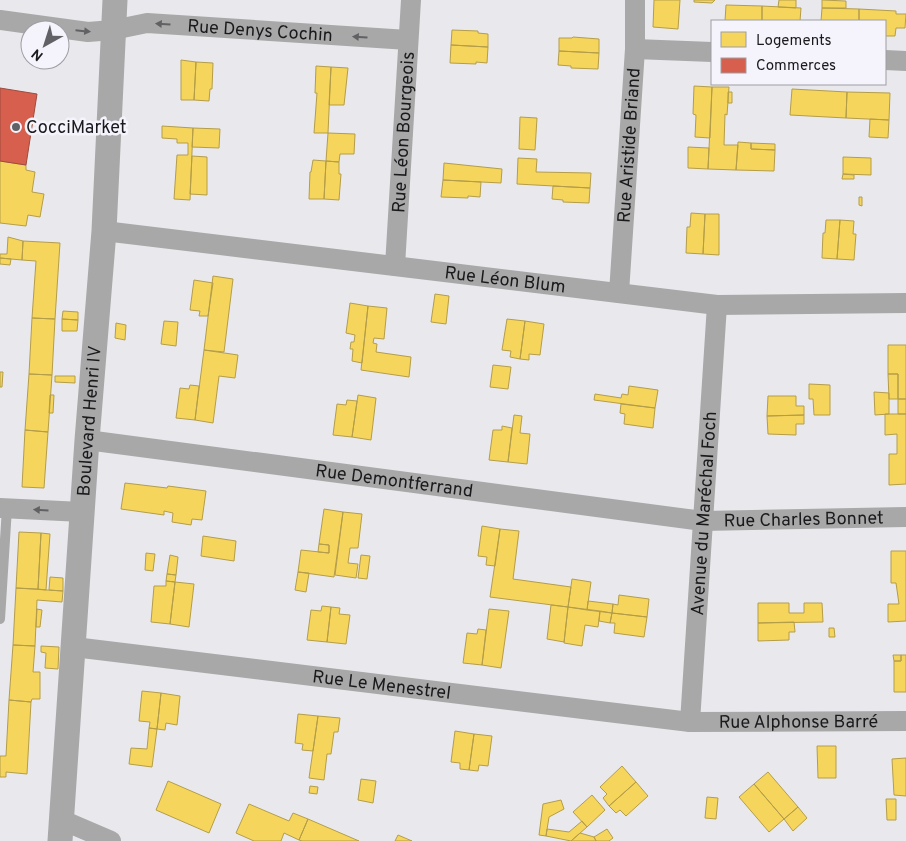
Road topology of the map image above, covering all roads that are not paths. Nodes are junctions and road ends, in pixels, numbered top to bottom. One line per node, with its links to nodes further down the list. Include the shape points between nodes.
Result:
1 (115, 0): 5 (street, Boulevard Henri IV)
2 (411, 0): 6 (street, Rue Léon Bourgeois)
3 (635, 0): 7 (street, Rue Aristide Briand)
4 (0, 20): 5 (street, Rue Denys Cochin, one-way to 5, via 88,32)
5 (113, 30): 6 (street, Rue Denys Cochin, one-way to 5, via 147,23); 11 (street, Boulevard Henri IV)
6 (408, 40): 12 (street, Rue Léon Bourgeois)
7 (635, 49): 8 (street); 13 (street, Rue Aristide Briand)
8 (711, 52)
9 (886, 60): 10 (street)
10 (906, 60)
11 (104, 231): 12 (street, Rue Léon Blum); 16 (street, Boulevard Henri IV)
12 (394, 266): 13 (street, Rue Léon Blum)
13 (619, 293): 15 (street, Rue Léon Blum)
14 (906, 303): 15 (street, Rue Léon Blum)
15 (718, 304): 20 (street, Avenue du Maréchal Foch)
16 (87, 440): 18 (street, Boulevard Henri IV); 20 (street, Rue Demontferrand)
17 (4, 508): 18 (street, one-way to 17); 21 (lane)
18 (82, 512): 22 (street, Boulevard Henri IV)
19 (906, 517): 20 (street, Rue Charles Bonnet)
20 (703, 521): 23 (street, Avenue du Maréchal Foch)
21 (0, 619)
22 (74, 647): 23 (street, Rue Le Menestrel); 25 (street, Boulevard Henri IV)
23 (690, 722): 24 (street, Rue Alphonse Barré)
24 (906, 722)
25 (61, 831): 26 (street)
26 (111, 841)

